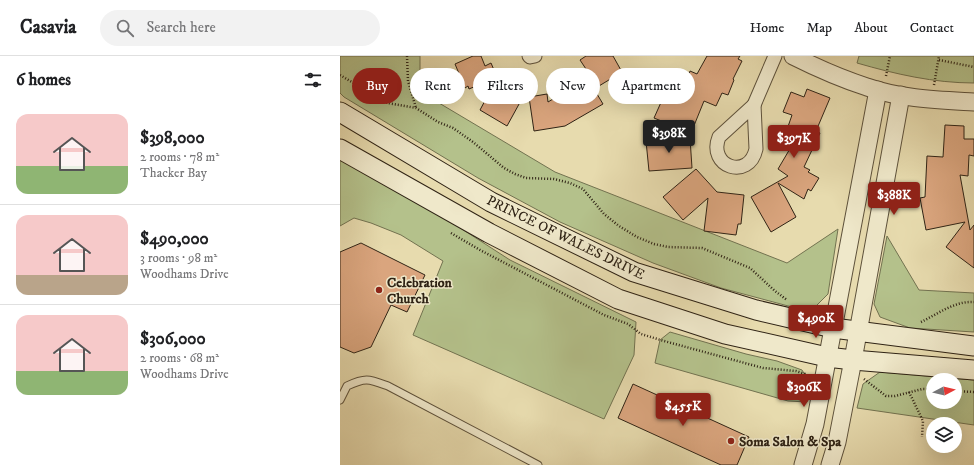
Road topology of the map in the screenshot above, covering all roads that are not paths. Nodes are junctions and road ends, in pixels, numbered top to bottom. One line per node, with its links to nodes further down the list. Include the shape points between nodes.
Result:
1 (529, 56): 2 (street)
2 (535, 56)
3 (775, 56): 8 (street)
4 (793, 56): 5 (street, via 826,72)
5 (878, 90): 6 (street); 11 (street)
6 (901, 95): 7 (street); 12 (street)
7 (974, 102)
8 (754, 105): 8 (street, via 720,137 717,143 719,157 728,166 747,165 755,155)
9 (340, 112): 11 (main road, PRINCE OF WALES DRIVE, via 491,202 634,272 756,310)
10 (340, 149): 14 (main road, PRINCE OF WALES DRIVE, via 489,233 618,299 725,334)
11 (833, 328): 12 (main road, PRINCE OF WALES DRIVE); 14 (street)
12 (858, 332): 13 (main road, PRINCE OF WALES DRIVE); 15 (street)
13 (974, 346)
14 (827, 357): 15 (main road, PRINCE OF WALES DRIVE); 19 (street, via 815,424)
15 (853, 360): 16 (main road, PRINCE OF WALES DRIVE); 20 (street)
16 (974, 370)
17 (340, 400): 18 (lane, via 347,386 370,379)
18 (538, 465)
19 (803, 465)
20 (830, 465)

